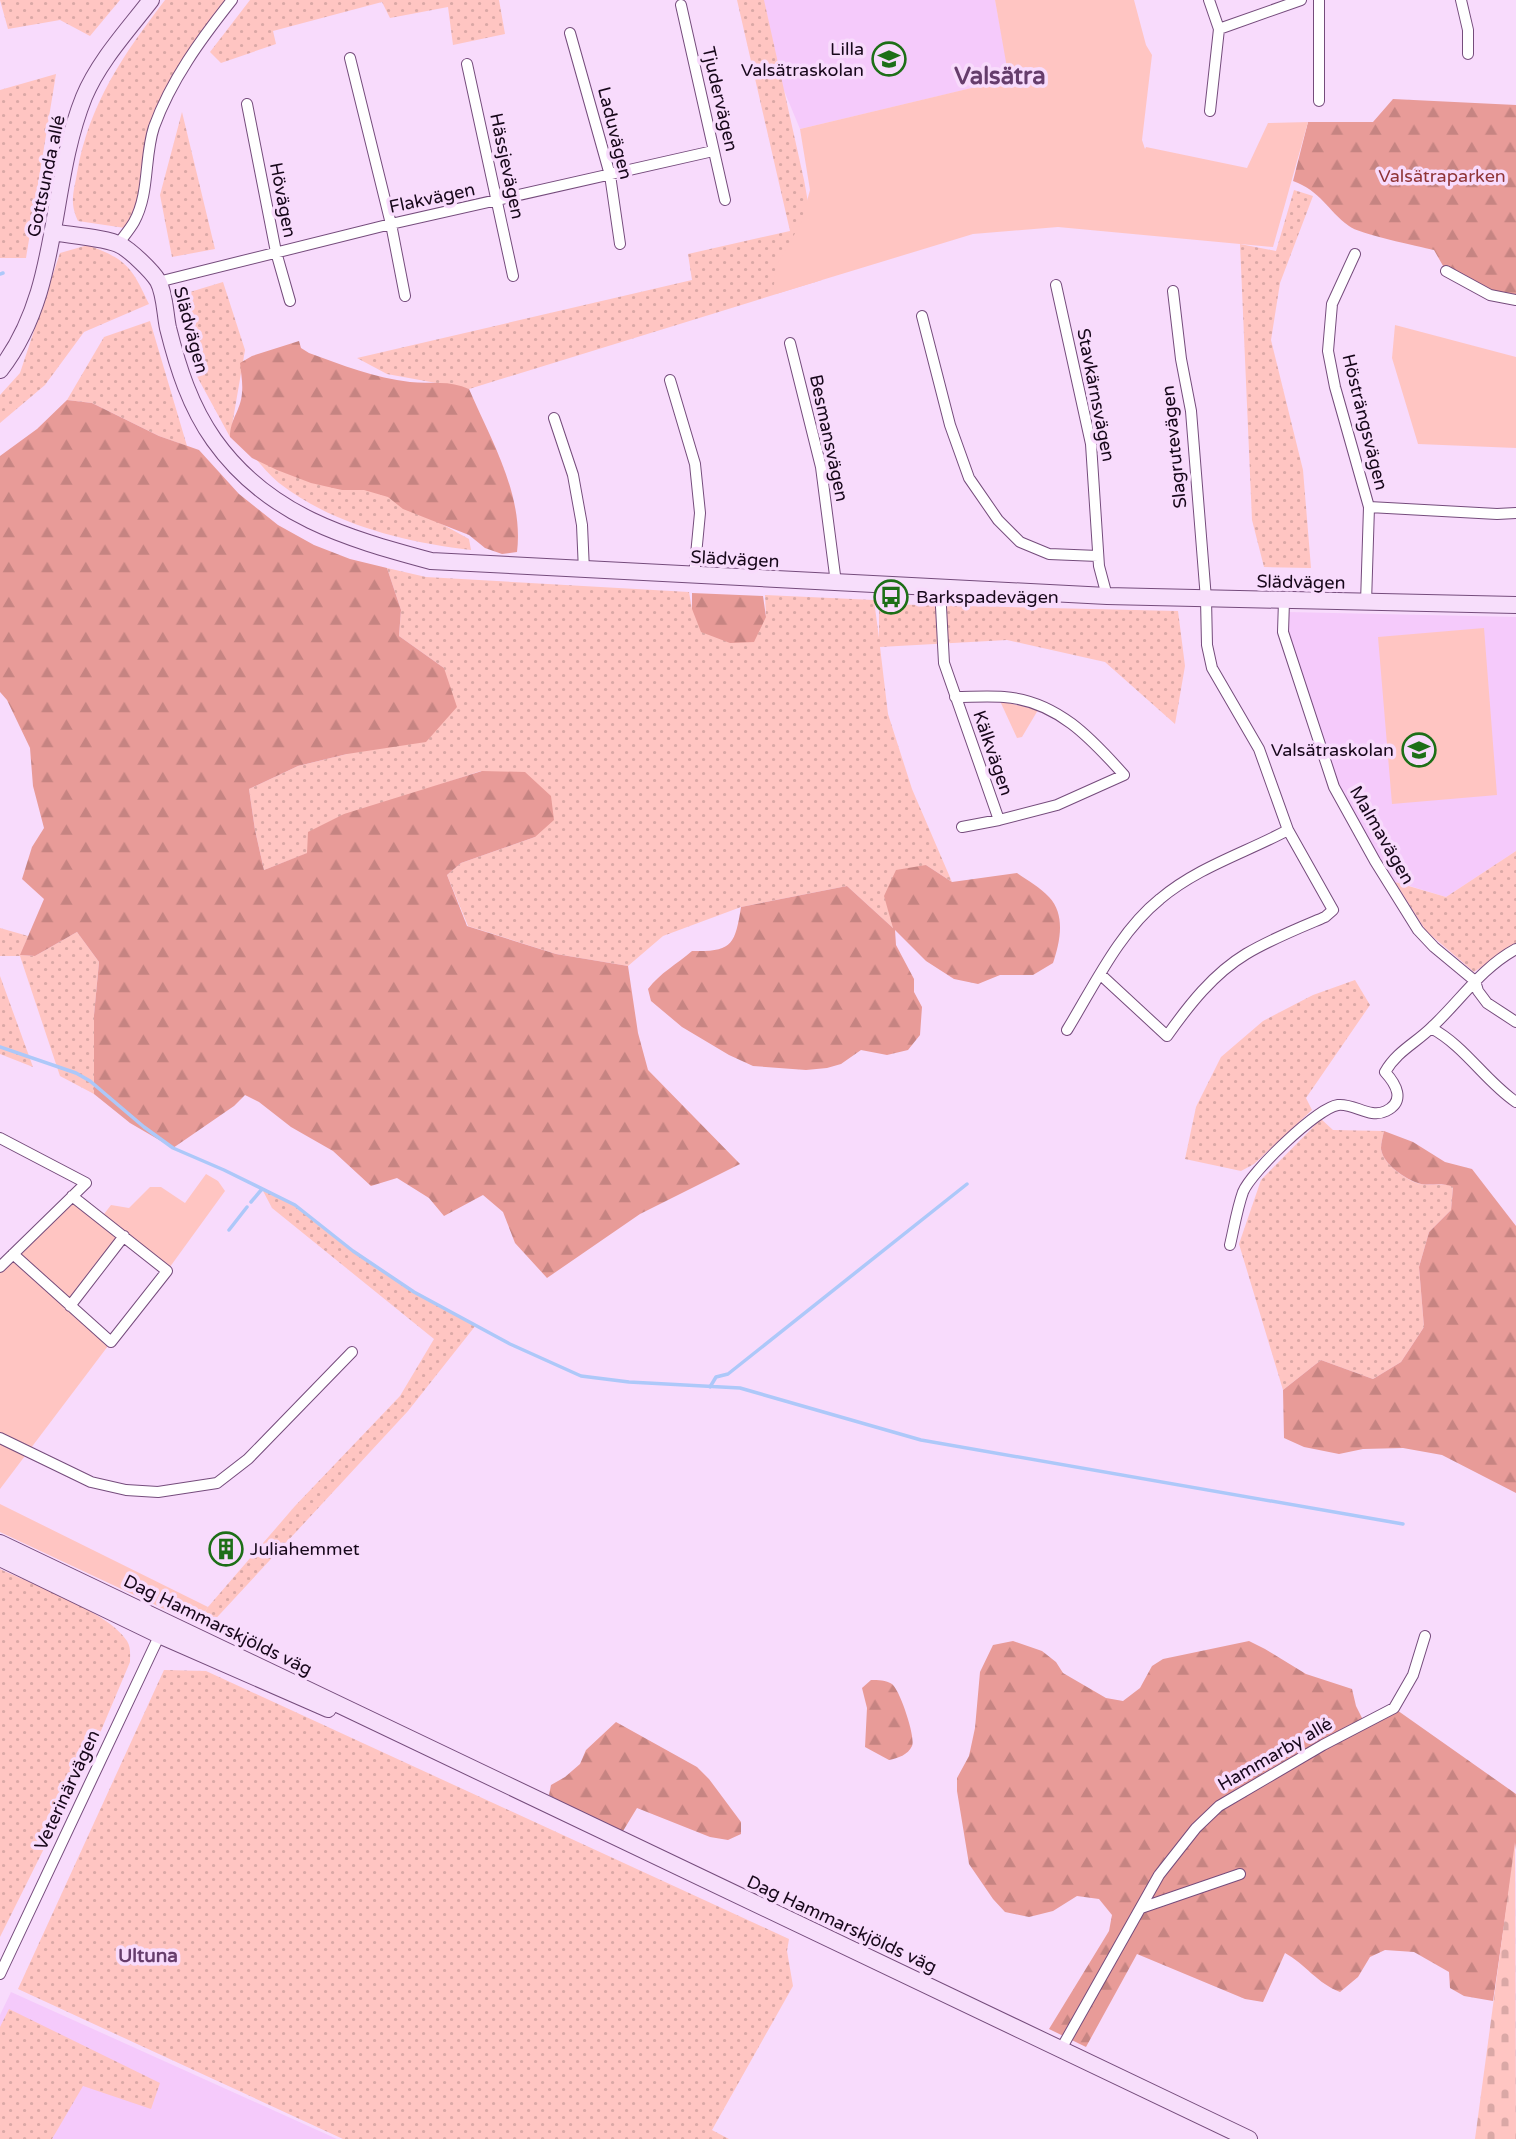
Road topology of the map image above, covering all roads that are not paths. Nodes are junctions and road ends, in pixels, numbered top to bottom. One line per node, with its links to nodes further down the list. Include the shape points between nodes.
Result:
1 (151, 0): 21 (street, Gottsunda allé, via 85,96 68,151)
2 (232, 0): 22 (street, via 170,89 153,130 135,220)
3 (1209, 0): 8 (street)
4 (1301, 0): 8 (street)
5 (1319, 0): 13 (street)
6 (1461, 0): 10 (street)
7 (681, 5): 16 (street, Tjudervägen)
8 (1219, 29): 15 (street)
9 (570, 33): 17 (street, Laduvägen)
10 (1468, 54)
11 (350, 58): 20 (street)
12 (467, 64): 19 (street, Hässjevägen)
13 (1318, 101)
14 (247, 104): 24 (street, Hövägen)
15 (1210, 111)
16 (713, 150): 17 (street, Flakvägen); 18 (street, Tjudervägen)
17 (610, 175): 19 (street, Flakvägen); 23 (street, Laduvägen)
18 (725, 200)
19 (498, 201): 20 (street, Flakvägen); 27 (street, Hässjevägen)
20 (391, 224): 24 (street, Flakvägen); 31 (street)
21 (52, 232): 22 (street); 36 (street, Gottsunda allé, via 39,295 17,348)
22 (119, 243): 28 (street, Slädvägen)
23 (620, 244)
24 (276, 252): 28 (street, Flakvägen); 33 (street, Hövägen)
25 (1355, 254): 39 (street, Hösträngsvägen, via 1332,304 1328,351)
26 (1446, 271): 32 (street, via 1490,295)
27 (513, 276)
28 (158, 282): 42 (street, Slädvägen, via 179,372 195,407 215,440 246,476 285,507 356,541 431,562)
29 (1056, 285): 41 (street, Stavkärnsvägen, via 1091,444)
30 (1173, 291): 47 (street, Slagrutevägen, via 1191,411)
31 (405, 296)
32 (1516, 300)
33 (290, 301)
34 (922, 316): 41 (street, via 969,478 998,520 1020,542 1049,554)
35 (790, 343): 44 (street, Besmansvägen, via 821,467)
36 (0, 369)
37 (670, 380): 43 (street, via 695,464 700,513)
38 (554, 418): 42 (street, via 573,475)
39 (1369, 507): 40 (street); 49 (street, Hösträngsvägen)
40 (1516, 513)
41 (1098, 556): 46 (street, Stavkärnsvägen)
42 (584, 571): 43 (street, Slädvägen)
43 (694, 576): 44 (street, Slädvägen)
44 (836, 583): 45 (street, Slädvägen)
45 (940, 588): 46 (street, Slädvägen); 51 (street, Kälkvägen, via 944,663)
46 (1107, 596): 47 (street, Slädvägen)
47 (1206, 599): 48 (street, Slädvägen); 54 (street, Slagrutevägen, via 1212,668 1258,749)
48 (1284, 601): 49 (street, Slädvägen); 57 (street, Malmavägen, via 1283,632 1334,787 1418,930)
49 (1366, 603): 50 (street, Slädvägen)
50 (1516, 605)
51 (955, 697): 52 (street, Kälkvägen); 52 (street, Kälkvägen, via 1007,697 1047,708 1090,737 1124,775 1057,805)
52 (999, 820): 53 (street, Kälkvägen)
53 (962, 827)
54 (1288, 830): 56 (street, via 1198,874 1160,899 1132,928); 56 (street, Slagrutevägen, via 1333,910 1325,917 1245,954 1195,998 1167,1036)
55 (1516, 949): 57 (street)
56 (1101, 975): 60 (street)
57 (1475, 981): 58 (street, Malmavägen, via 1487,1003); 59 (street)
58 (1516, 1021)
59 (1432, 1028): 61 (street); 65 (street, via 1410,1043 1385,1072 1397,1086 1394,1105 1384,1113 1338,1105 1319,1114 1254,1174 1244,1192)
60 (1067, 1030)
61 (1516, 1102)
62 (0, 1138): 63 (street, via 86,1183)
63 (72, 1196): 64 (street); 66 (street)
64 (124, 1236): 68 (street); 68 (street, via 167,1270 111,1342)
65 (1230, 1245)
66 (13, 1254): 67 (street); 68 (street)
67 (0, 1267)
68 (70, 1307)
69 (352, 1352): 70 (street, via 247,1459 217,1483 158,1492 126,1490 91,1482)
70 (0, 1438)
71 (0, 1543): 73 (street, Dag Hammarskjölds väg)
72 (0, 1558): 73 (street, Dag Hammarskjölds väg)
73 (163, 1628): 77 (street, Veterinärvägen); 78 (street, Dag Hammarskjölds väg, via 419,1742)
74 (1425, 1636): 76 (street, Hammarby allé, via 1413,1675 1394,1708 1219,1806 1159,1875)
75 (1240, 1874): 76 (street)
76 (1141, 1908): 78 (street, Hammarby allé)
77 (0, 1974)
78 (1061, 2049): 79 (street, Dag Hammarskjölds väg)
79 (1249, 2139)

